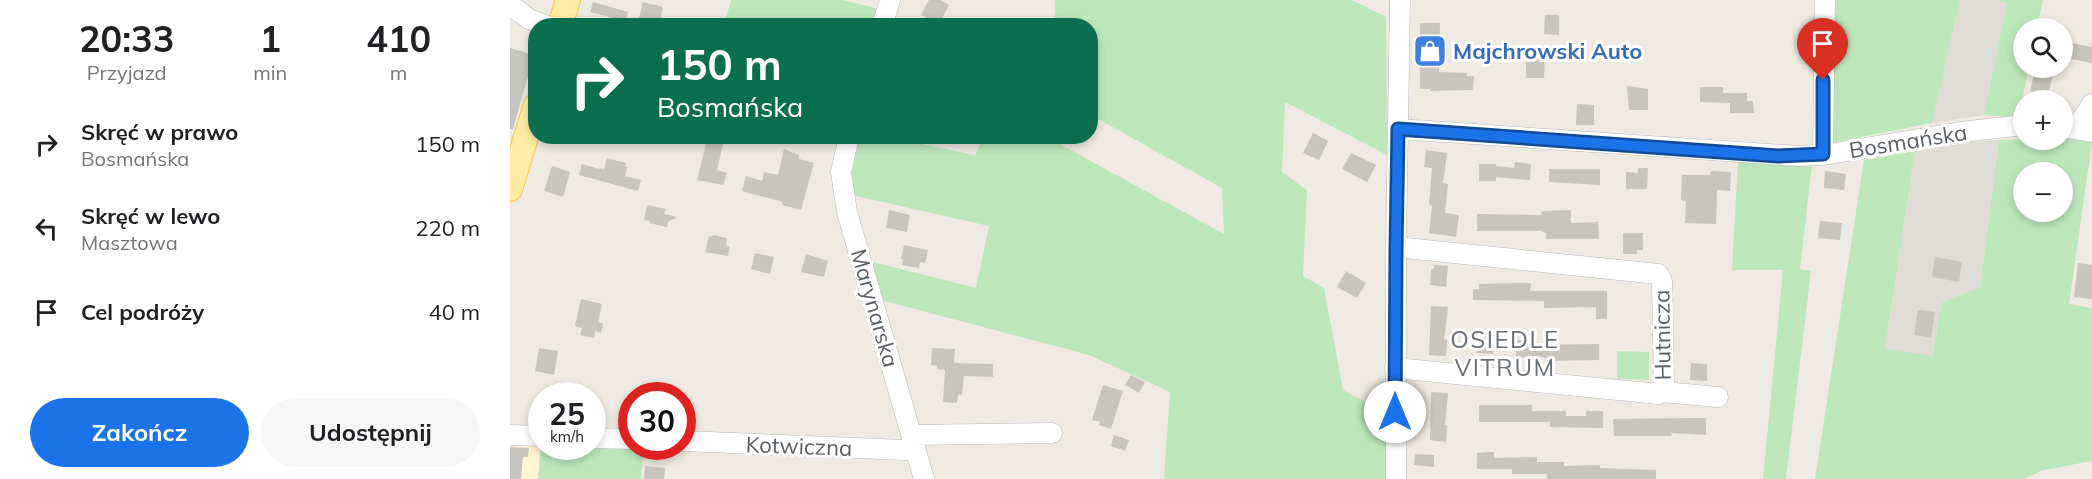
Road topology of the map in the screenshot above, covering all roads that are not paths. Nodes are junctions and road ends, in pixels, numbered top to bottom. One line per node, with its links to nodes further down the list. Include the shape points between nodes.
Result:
1 (568, 0): 7 (main road)
2 (890, 0): 8 (street)
3 (1400, 0): 12 (street)
4 (1825, 0): 16 (street)
5 (510, 5): 6 (street)
6 (529, 18)
7 (562, 18)
8 (884, 18)
9 (2092, 104): 13 (street)
10 (528, 120): 14 (main road)
11 (2013, 126): 16 (street, Bosmańska)
12 (1398, 129): 16 (street, Bosmańska, via 1778,156); 18 (street)
13 (2077, 129)
14 (518, 139): 17 (main road)
15 (847, 144): 26 (street, Marynarska, via 841,172 847,212)
16 (1823, 154)
17 (510, 189)
18 (1396, 248): 19 (street); 20 (street, Hutnicza, via 1658,274 1662,282)
19 (1395, 368): 20 (street, Hutnicza); 28 (street)
20 (1663, 392): 21 (street)
21 (1718, 397)
22 (1052, 434): 26 (street, Kotwiczna)
23 (510, 435): 24 (street)
24 (528, 436)
25 (696, 442): 26 (street, Kotwiczna, via 905,450)
26 (914, 442): 27 (street, Marynarska)
27 (924, 479)
28 (1396, 479)

